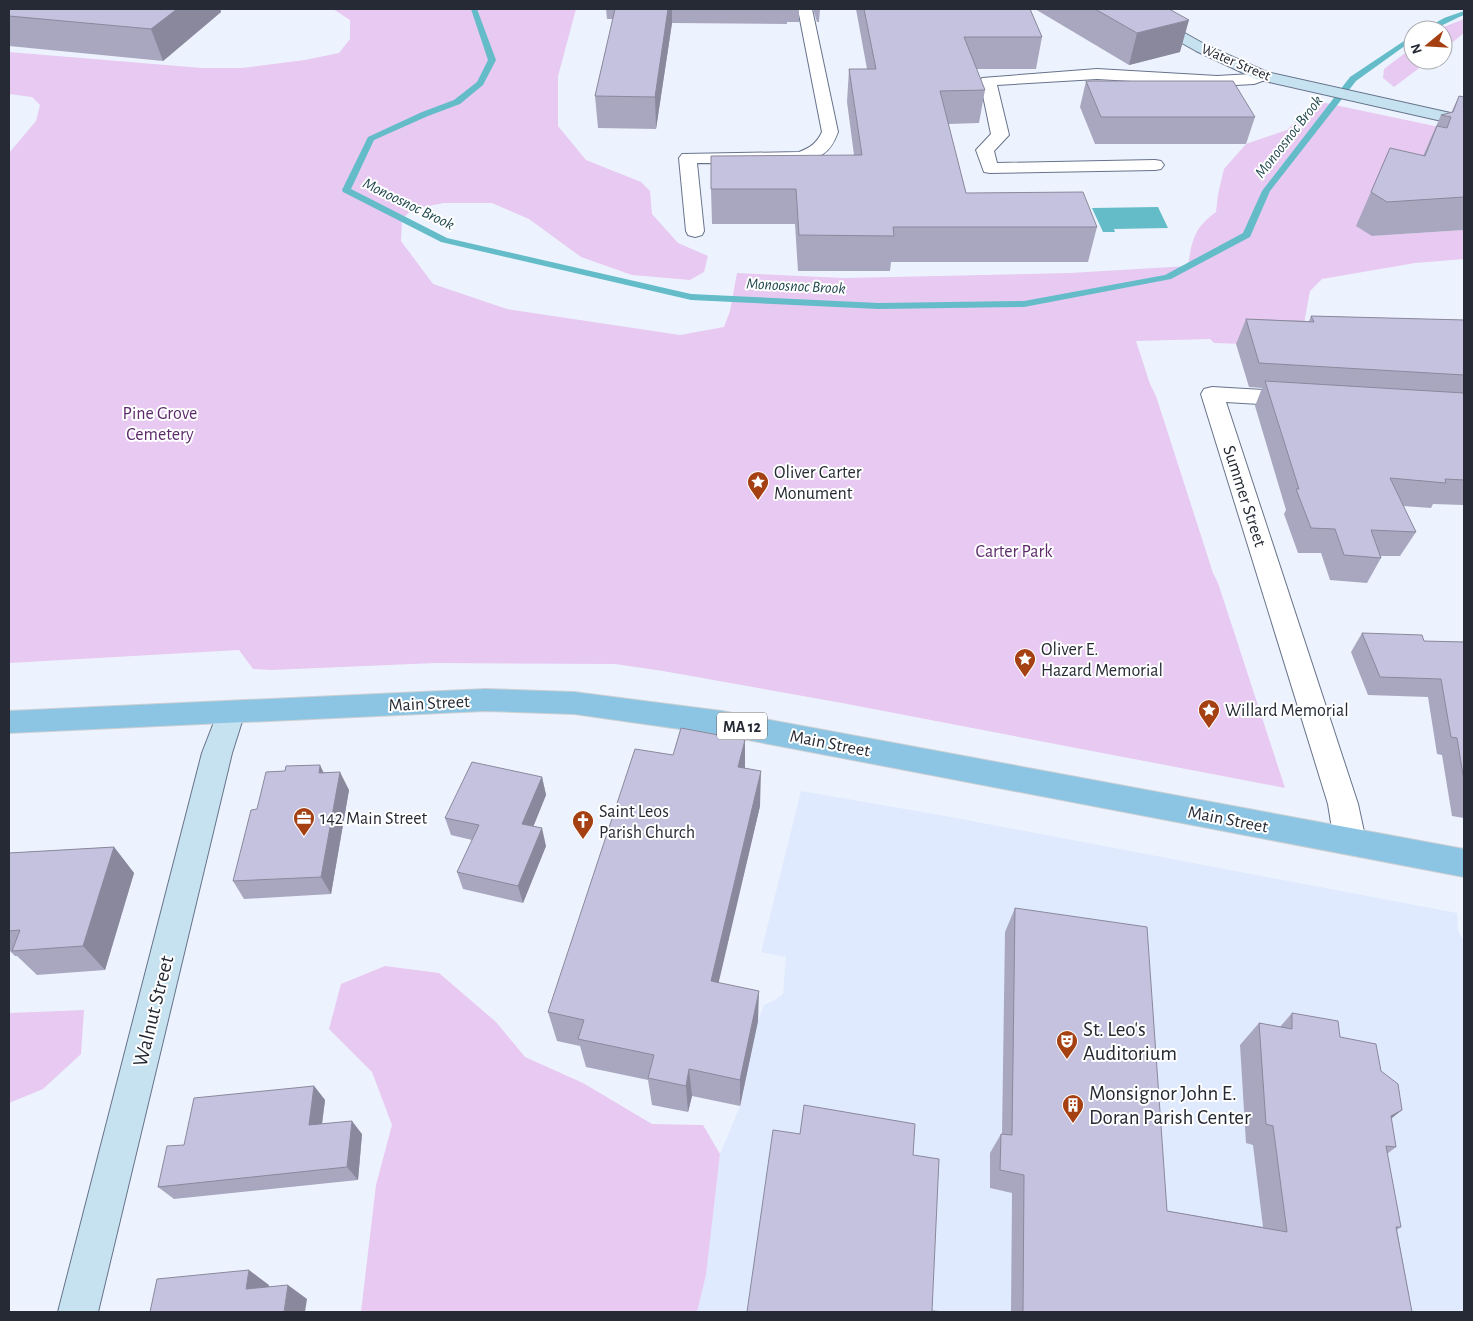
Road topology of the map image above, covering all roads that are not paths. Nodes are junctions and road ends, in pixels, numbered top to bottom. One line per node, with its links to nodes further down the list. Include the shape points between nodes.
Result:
1 (805, 9): 6 (street, via 830,132 826,143 814,153 800,157 688,158)
2 (1132, 9): 3 (main road, Water Street, via 1201,48)
3 (1262, 76): 4 (main road, Water Street); 5 (street, via 1217,81 1097,74 988,81 1000,135 985,150 990,168)
4 (1464, 121)
5 (1155, 165)
6 (695, 231)
7 (1319, 400): 10 (street, Summer Street, via 1212,394 1327,752)
8 (231, 712): 9 (main road, Main Street / MA 12); 10 (main road, Main Street / MA 12, via 485,700 574,703 731,724); 12 (main road, Walnut Street, via 217,753)
9 (9, 722)
10 (1350, 841): 11 (main road, Main Street / MA 12)
11 (1464, 862)
12 (78, 1312)

